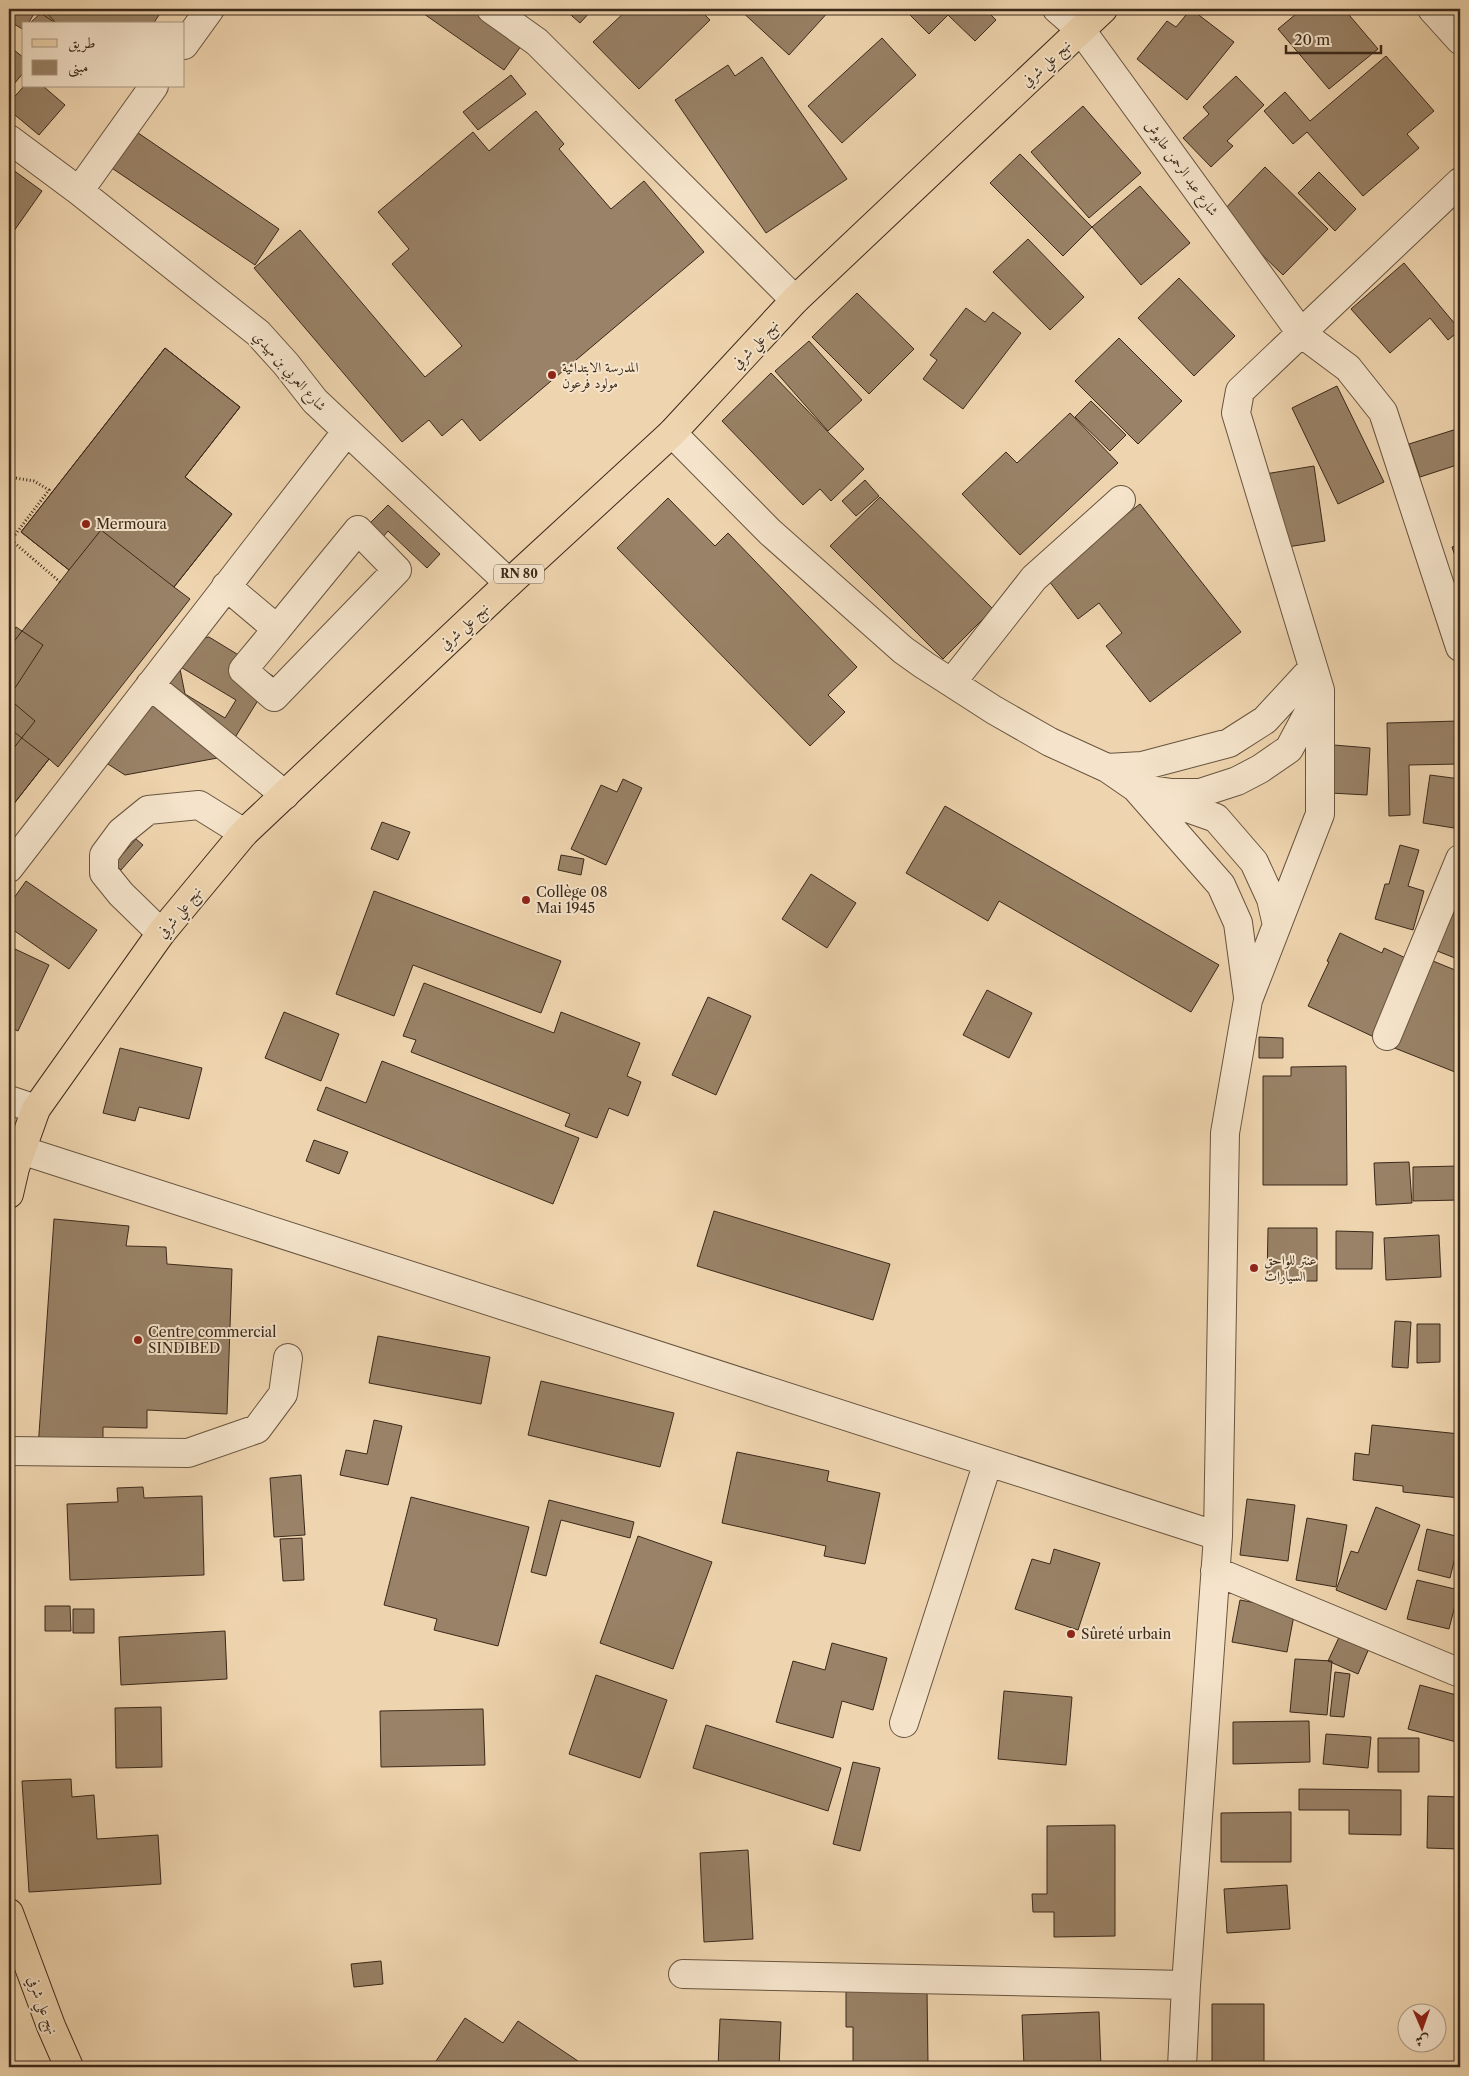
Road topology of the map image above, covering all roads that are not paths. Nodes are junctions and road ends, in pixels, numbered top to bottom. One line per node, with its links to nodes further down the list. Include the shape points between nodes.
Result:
1 (210, 9): 8 (street)
2 (491, 9): 13 (street, via 537,42)
3 (1057, 9): 6 (street, شارع عبد الرحمن طابوش)
4 (1103, 9): 6 (main road, نهج علي شرفي / RN 80)
5 (1432, 9): 7 (street)
6 (1081, 30): 13 (main road, نهج علي شرفي / RN 80); 14 (street, شارع عبد الرحمن طابوش)
7 (1460, 40)
8 (185, 44)
9 (153, 88): 12 (street)
10 (9, 139): 12 (street, شارع العربي بن مهيدي)
11 (1460, 182): 14 (street)
12 (78, 191): 15 (street, شارع العربي بن مهيدي, via 258,333 315,401)
13 (795, 300): 16 (main road, نهج علي شرفي / RN 80)
14 (1301, 332): 21 (street, شارع عبد الرحمن طابوش, via 1348,368 1383,412); 22 (street, via 1240,391 1236,413)
15 (347, 430): 18 (street, شارع العربي بن مهيدي); 19 (street)
16 (672, 433): 18 (main road, نهج علي شرفي / RN 80); 23 (street, via 770,532 903,650)
17 (1121, 500): 23 (street, via 1034,578)
18 (509, 583): 27 (main road, نهج علي شرفي / RN 80)
19 (226, 586): 20 (street); 24 (street)
20 (277, 629): 20 (street, via 242,670 274,697 397,570 358,530)
21 (1460, 647)
22 (1317, 679): 25 (street, via 1265,720 1229,743 1142,766); 26 (street, via 1289,749 1260,769 1237,781 1200,793 1172,794); 31 (street, via 1320,814)
23 (952, 682): 25 (street, via 1050,742)
24 (150, 686): 27 (street); 30 (street)
25 (1107, 768): 26 (street)
26 (1136, 788): 31 (street, via 1216,818 1254,862 1271,899); 33 (street, via 1221,885 1238,923)
27 (285, 795): 28 (main road, نهج علي شرفي / RN 80)
28 (244, 833): 32 (main road, نهج علي شرفي / RN 80); 32 (street, via 199,805 148,810 121,832 104,855 104,873)
29 (1460, 859): 34 (street)
30 (9, 868)
31 (1277, 925): 33 (street)
32 (161, 933): 36 (main road, نهج علي شرفي / RN 80)
33 (1248, 1000): 42 (street, via 1226,1133)
34 (1387, 1036)
35 (9, 1100): 36 (street)
36 (36, 1109): 37 (main road, نهج علي شرفي / RN 80)
37 (21, 1150): 38 (main road, نهج علي شرفي / RN 80); 41 (street)
38 (9, 1194)
39 (288, 1358): 40 (street, via 283,1394 258,1429 188,1453)
40 (9, 1451)
41 (988, 1462): 42 (street); 45 (street)
42 (1218, 1536): 43 (street)
43 (1215, 1571): 44 (street); 48 (street)
44 (1460, 1673)
45 (904, 1723)
46 (9, 1913): 49 (main road, نهج علي شرفي)
47 (683, 1974): 48 (street)
48 (1186, 1985): 50 (street)
49 (69, 2067)
50 (1182, 2067)

